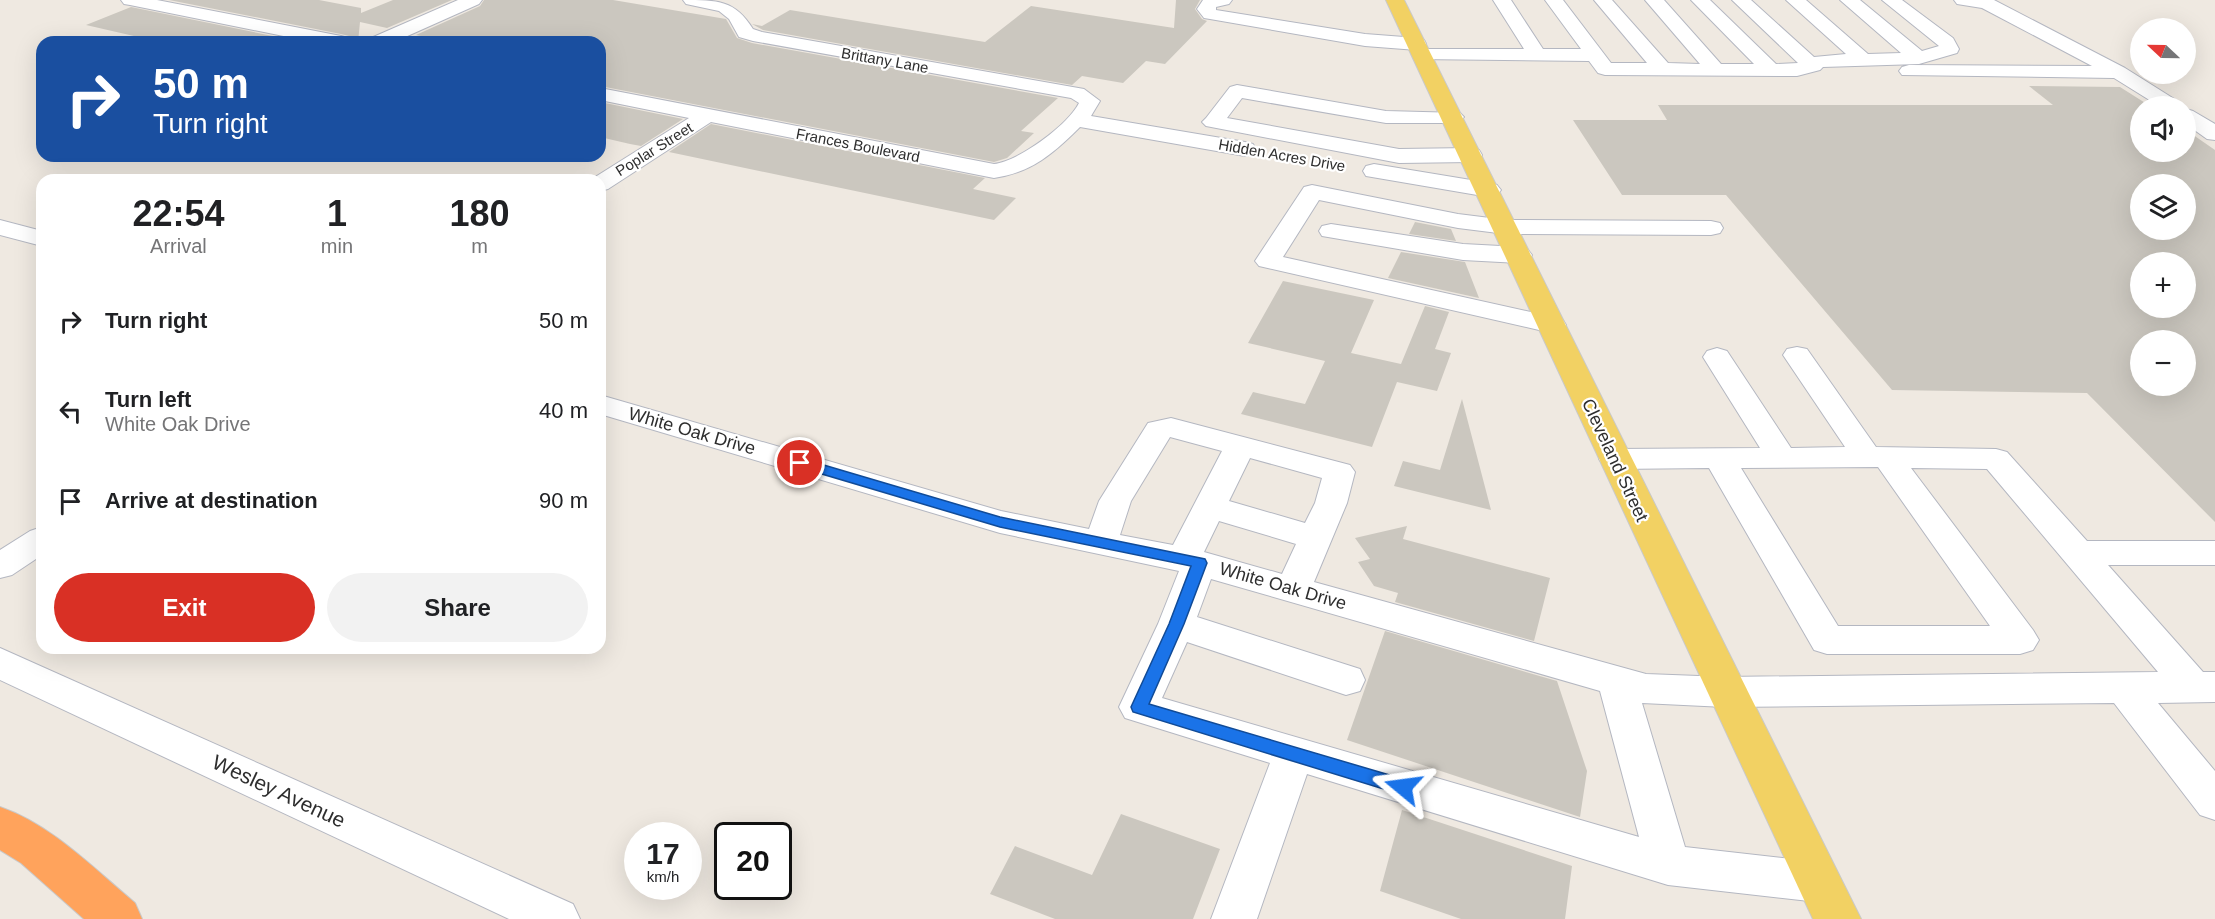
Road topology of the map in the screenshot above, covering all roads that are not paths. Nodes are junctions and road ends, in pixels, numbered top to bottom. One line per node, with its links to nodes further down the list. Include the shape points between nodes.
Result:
1 (130, 0): 19 (street)
2 (472, 0): 20 (street)
3 (692, 0): 32 (street, Brittany Lane, via 732,10 746,33 760,38 1077,93)
4 (1223, 0): 18 (street, via 1210,3 1206,9 1210,14 1365,40)
5 (1228, 0): 17 (street)
6 (1502, 0): 21 (street)
7 (1554, 0): 22 (street)
8 (1603, 0): 26 (street)
9 (1654, 0): 27 (street)
10 (1700, 0): 28 (street)
11 (1741, 0): 25 (street)
12 (1795, 0): 24 (street)
13 (1849, 0): 23 (street)
14 (1891, 0): 23 (street, via 1950,49)
15 (1963, 0): 16 (street)
16 (1983, 1): 29 (street)
17 (1310, 13)
18 (1405, 28): 21 (street); 34 (main road, Cleveland Street)
19 (311, 36)
20 (391, 36)
21 (1537, 55): 22 (street)
22 (1595, 55): 26 (street, via 1605,69)
23 (1919, 58): 24 (street)
24 (1864, 60): 25 (street, via 1820,61)
25 (1805, 68): 28 (street); 29 (street)
26 (1663, 70): 27 (street)
27 (1716, 70): 28 (street)
28 (1771, 70)
29 (2118, 72): 31 (street)
30 (606, 95): 33 (street, Frances Boulevard)
31 (2156, 96)
32 (1090, 101): 35 (street, Frances Boulevard)
33 (708, 115): 35 (street, Frances Boulevard, via 994,171 1020,166); 39 (street, Poplar Street)
34 (1453, 117): 38 (main road, Cleveland Street); 38 (street, via 1386,117 1237,91 1213,122 1399,156)
35 (1075, 120): 40 (street, Hidden Acres Drive)
36 (2196, 122): 37 (street)
37 (2215, 134)
38 (1471, 154): 40 (main road, Cleveland Street)
39 (606, 179)
40 (1489, 190): 42 (main road, Cleveland Street)
41 (0, 227): 45 (street)
42 (1506, 227): 43 (street); 46 (main road, Cleveland Street); 47 (street, via 1312,192 1268,261)
43 (1711, 228)
44 (1331, 231): 46 (street, via 1462,252)
45 (36, 237)
46 (1520, 255): 47 (main road, Cleveland Street)
47 (1552, 325): 55 (main road, Cleveland Street)
48 (1797, 355): 52 (street)
49 (1718, 357): 54 (street)
50 (606, 406): 58 (street, White Oak Drive, via 1000,522)
51 (1241, 444): 56 (street); 57 (street, via 1340,472); 58 (street, via 1171,427 1158,430 1115,501)
52 (1877, 457): 54 (street); 60 (street, via 1996,459); 66 (street, via 2020,640)
53 (1719, 458): 54 (street); 55 (street); 66 (street, via 1827,640)
54 (1782, 458)
55 (1615, 459): 73 (main road, Cleveland Street)
56 (1211, 507): 57 (street); 62 (street)
57 (1317, 538): 64 (street)
58 (1101, 542): 62 (street, White Oak Drive)
59 (36, 544): 63 (street)
60 (2078, 553): 61 (street); 70 (street)
61 (2215, 553)
62 (1191, 561): 64 (street, White Oak Drive); 65 (street)
63 (0, 566)
64 (1293, 589): 69 (street, White Oak Drive)
65 (1176, 624): 68 (street); 74 (street, via 1139,707)
66 (1933, 640): 72 (street)
67 (0, 663): 80 (street, Wesley Avenue)
68 (1346, 680)
69 (1616, 680): 73 (street, White Oak Drive, via 1646,689); 77 (street)
70 (2204, 687): 71 (street, White Oak Drive)
71 (2124, 688): 72 (street, White Oak Drive); 75 (street)
72 (1969, 690): 73 (street, White Oak Drive)
73 (1725, 692): 78 (main road, Cleveland Street)
74 (1293, 755): 77 (street); 81 (street)
75 (2215, 802)
76 (0, 826): 79 (highway, via 37,849)
77 (1668, 864): 78 (street)
78 (1827, 900)
79 (118, 919)
80 (557, 919)
81 (1234, 919)

